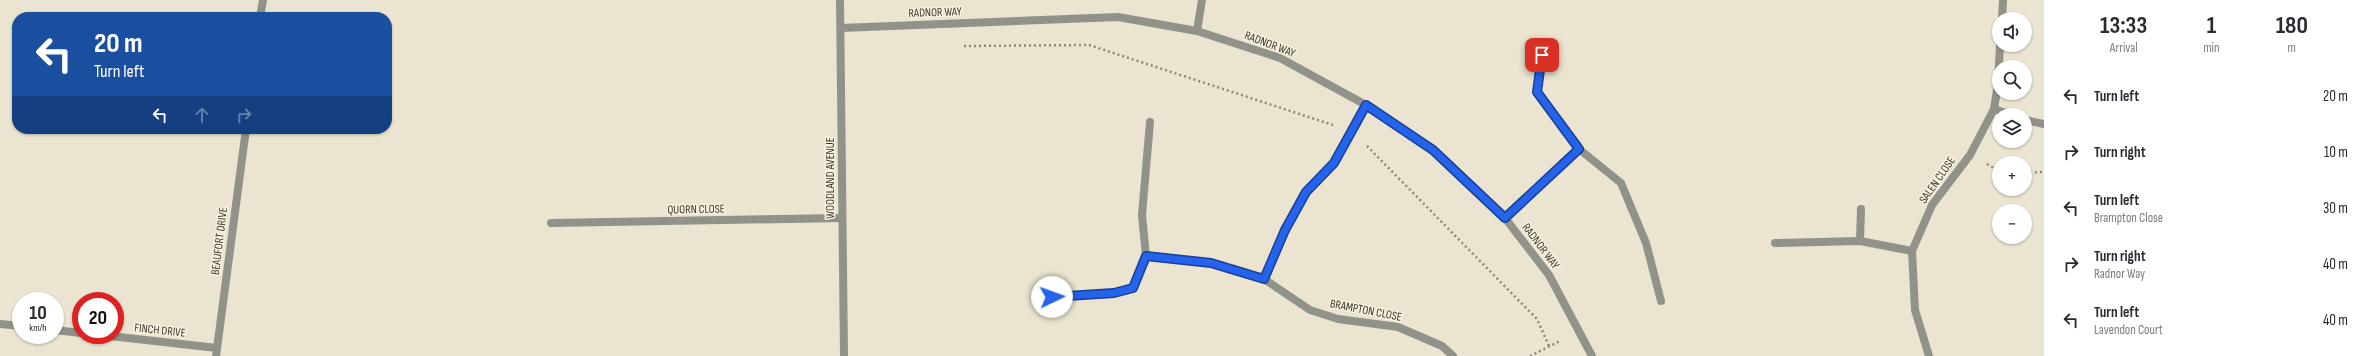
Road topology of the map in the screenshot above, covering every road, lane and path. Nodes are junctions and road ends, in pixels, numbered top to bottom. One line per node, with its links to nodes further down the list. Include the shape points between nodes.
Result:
1 (263, 0): 5 (street)
2 (840, 0): 7 (street, WOODLAND AVENUE)
3 (1202, 0): 8 (street)
4 (2002, 0): 6 (street)
5 (261, 12)
6 (2002, 12)
7 (841, 28): 8 (street, RADNOR WAY, via 1118,16); 24 (street, WOODLAND AVENUE)
8 (1197, 31): 12 (street, RADNOR WAY, via 1280,58)
9 (962, 46): 18 (path, via 1089,45)
10 (1999, 52): 13 (street, SALEN CLOSE)
11 (1542, 55): 20 (street, via 1537,92)
12 (1366, 105): 18 (street); 25 (street, RADNOR WAY, via 1433,150)
13 (1994, 108)
14 (1992, 113): 29 (street, SALEN CLOSE, via 1970,155 1932,205)
15 (2032, 121): 17 (street)
16 (1150, 122): 30 (street, via 1142,215)
17 (2044, 124)
18 (1352, 131): 31 (street, via 1334,163 1306,192 1285,230); 38 (path, via 1537,319)
19 (245, 134): 39 (street, BEAUFORT DRIVE)
20 (1579, 149): 25 (street); 33 (street, via 1621,183 1646,243)
21 (2044, 172): 22 (path)
22 (2032, 173)
23 (1860, 209): 27 (street)
24 (842, 218): 26 (street, QUORN CLOSE); 40 (street, WOODLAND AVENUE)
25 (1505, 218): 36 (street, RADNOR WAY, via 1549,275)
26 (551, 224)
27 (1860, 241): 28 (street); 29 (street)
28 (1775, 243)
29 (1912, 251): 44 (street, SALEN CLOSE, via 1915,310)
30 (1146, 256): 31 (street, BRAMPTON CLOSE, via 1211,263); 32 (street, via 1133,288 1114,293)
31 (1264, 279): 41 (street, BRAMPTON CLOSE, via 1310,310 1338,319 1398,327 1442,346)
32 (1052, 297)
33 (1661, 301)
34 (0, 324): 35 (street)
35 (12, 325)
36 (1578, 332): 38 (path); 43 (street, RADNOR WAY)
37 (124, 338): 39 (street, FINCH DRIVE)
38 (1550, 346): 42 (path)
39 (217, 352)
40 (844, 356)
41 (1453, 356)
42 (1530, 356)
43 (1592, 356)
44 (1929, 356)

